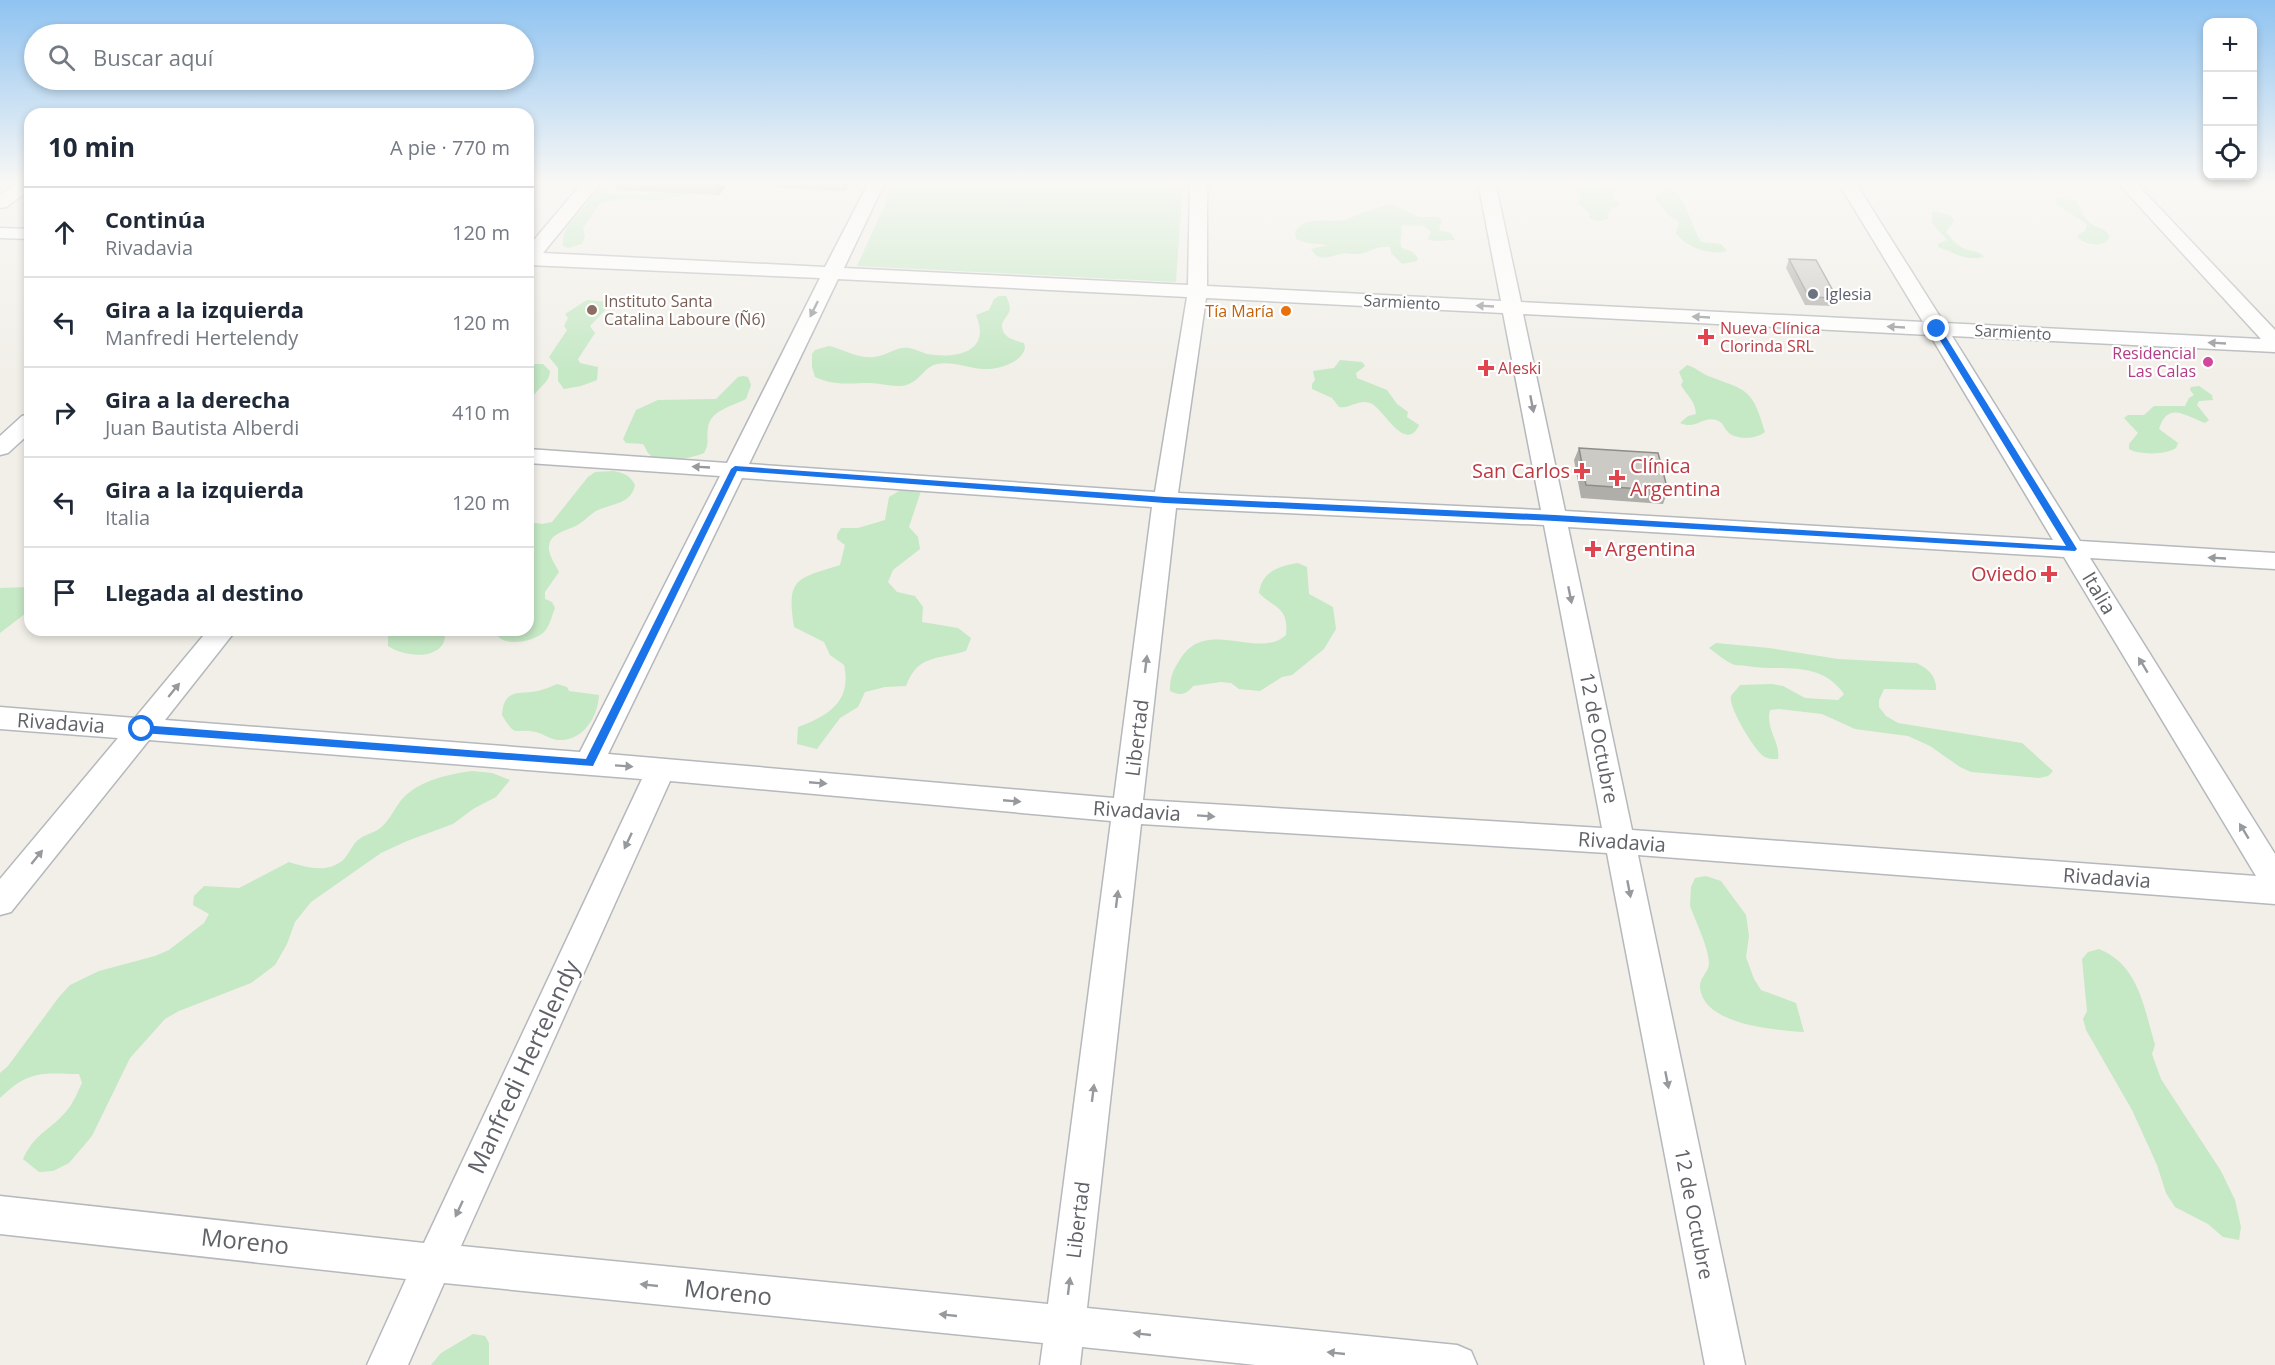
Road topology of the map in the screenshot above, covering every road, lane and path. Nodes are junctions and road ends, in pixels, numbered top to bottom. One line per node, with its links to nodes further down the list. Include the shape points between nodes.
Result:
1 (845, 246): 7 (street)
2 (1198, 246): 8 (street, Libertad)
3 (1500, 246): 9 (street, 12 de Octubre)
4 (1886, 246): 10 (street, Italia)
5 (2185, 246): 11 (street)
6 (534, 259): 7 (street, Sarmiento)
7 (831, 273): 8 (street, Sarmiento); 17 (street, one-way to 17)
8 (1197, 292): 9 (street, Sarmiento, one-way to 8); 18 (street, Libertad)
9 (1512, 307): 10 (street, Sarmiento, one-way to 9); 19 (street, 12 de Octubre, one-way to 19)
10 (1937, 329): 11 (street, Sarmiento, one-way to 10); 20 (street, Italia)
11 (2275, 344)
12 (0, 424): 13 (street)
13 (24, 424)
14 (24, 427): 15 (street)
15 (0, 448)
16 (534, 456): 17 (street, one-way to 16)
17 (735, 469): 18 (street); 25 (street)
18 (1165, 500): 19 (street); 27 (street, Libertad, one-way to 18)
19 (1555, 518): 20 (street); 28 (street, 12 de Octubre, one-way to 28)
20 (2072, 549): 21 (street, one-way to 20); 29 (street, Italia, one-way to 20)
21 (2275, 561)
22 (218, 636): 24 (street, one-way to 22)
23 (0, 718): 24 (street, Rivadavia)
24 (142, 729): 25 (street, Rivadavia); 31 (street, one-way to 24)
25 (589, 763): 26 (street, Rivadavia, one-way to 26)
26 (661, 768): 27 (street, Rivadavia, one-way to 27); 33 (street, Manfredi Hertelendy, one-way to 33)
27 (1128, 811): 28 (street, Rivadavia, one-way to 28); 34 (street, Libertad, one-way to 27)
28 (1619, 841): 30 (street, Rivadavia); 38 (street, 12 de Octubre, one-way to 38)
29 (2275, 881)
30 (2275, 891)
31 (0, 902)
32 (0, 1215): 33 (street, Moreno)
33 (434, 1263): 34 (street, Moreno, one-way to 33); 35 (street, Manfredi Hertelendy)
34 (1064, 1327): 36 (street, Libertad); 37 (street, Moreno, one-way to 34)
35 (387, 1365)
36 (1059, 1365)
37 (1457, 1365)
38 (1725, 1365)

